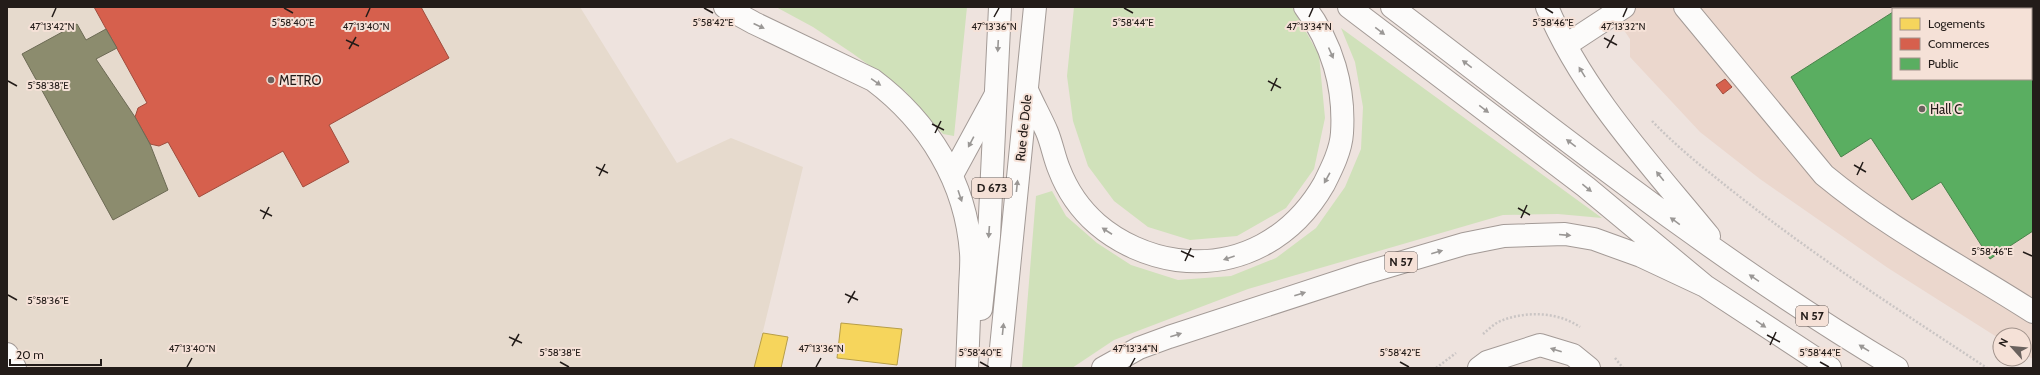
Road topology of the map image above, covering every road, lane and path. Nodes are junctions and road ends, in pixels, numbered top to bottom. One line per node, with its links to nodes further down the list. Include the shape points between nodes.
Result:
1 (725, 7): 14 (main road, one-way to 14, via 873,80 890,92 915,117 941,153)
2 (1000, 7): 12 (main road, Rue de Dole / D 673, one-way to 12)
3 (1035, 7): 11 (main road, Rue de Dole / D 673)
4 (1305, 7): 11 (main road, one-way to 11, via 1319,25 1334,60 1342,96 1342,134 1333,166 1314,201 1289,229 1256,248 1224,260 1197,263 1164,258 1132,247 1097,224 1076,201)
5 (1349, 7): 16 (main road, N 57, one-way to 16, via 1586,187)
6 (1392, 7): 15 (main road, N 57, one-way to 6)
7 (1547, 7): 10 (main road)
8 (1624, 7): 10 (main road)
9 (1685, 7): 17 (main road, via 1824,175 1846,193 1936,254)
10 (1566, 45): 15 (main road, one-way to 10, via 1620,127)
11 (1027, 90): 20 (main road, Rue de Dole / D 673, one-way to 11)
12 (995, 96): 14 (main road, Rue de Dole, one-way to 14); 19 (main road, Rue de Dole / D 673, one-way to 19, via 986,267)
13 (1648, 118): 26 (path, via 1681,150 1788,234 1851,279)
14 (952, 175): 18 (main road, one-way to 18, via 966,214 971,254)
15 (1729, 260): 25 (main road, N 57, one-way to 15, via 1791,303)
16 (1705, 286): 21 (main road, N 57, one-way to 16, via 1139,348 1177,334 1369,272 1464,244 1504,236 1565,234 1594,239 1641,256); 24 (main road, N 57, one-way to 24)
17 (2033, 312)
18 (967, 368)
19 (972, 368)
20 (999, 368)
21 (1103, 368)
22 (1479, 368): 23 (main road, one-way to 22, via 1574,356 1540,345 1487,362)
23 (1589, 368)
24 (1830, 368)
25 (1897, 368)
26 (1987, 368)

